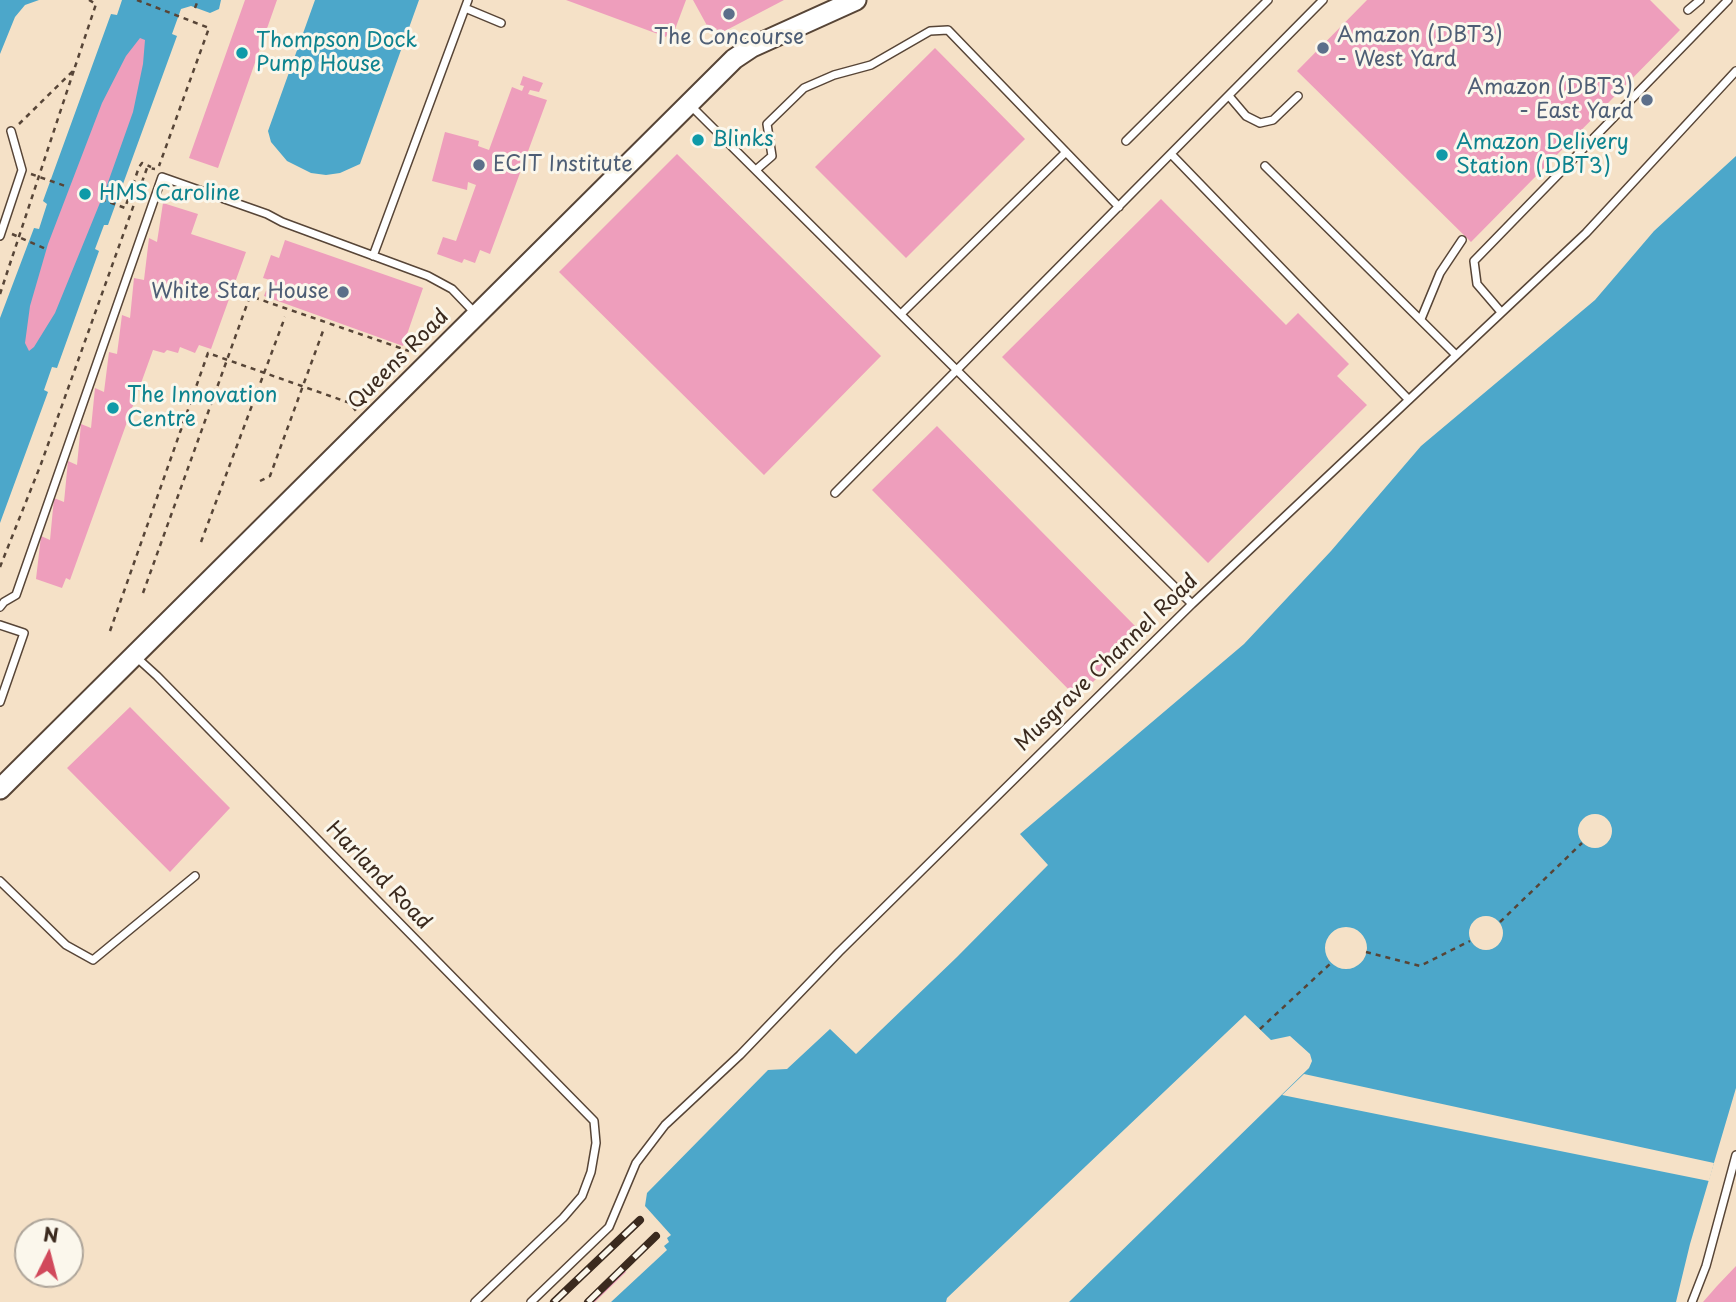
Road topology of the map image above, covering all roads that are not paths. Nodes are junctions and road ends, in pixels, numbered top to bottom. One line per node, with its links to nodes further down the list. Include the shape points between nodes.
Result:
1 (856, 0): 12 (street, Queens Road, via 752,47)
2 (1268, 0): 14 (lane)
3 (1323, 0): 10 (lane)
4 (1700, 0): 7 (lane)
5 (1728, 0): 23 (lane, via 1474,261 1477,284)
6 (467, 4): 8 (lane); 22 (lane)
7 (1688, 10)
8 (501, 23)
9 (1736, 71): 23 (lane, Musgrave Channel Road, via 1587,233)
10 (1229, 96): 11 (lane, via 1260,123 1273,120); 16 (lane)
11 (1298, 96)
12 (690, 104): 18 (lane); 25 (street, Queens Road)
13 (11, 131): 20 (lane, via 22,170)
14 (1126, 141)
15 (1066, 152): 18 (lane, via 948,30 930,31 871,65 804,88 768,124 772,156); 19 (lane); 24 (lane)
16 (1172, 155): 19 (lane); 29 (lane)
17 (1265, 166): 26 (lane)
18 (757, 169): 24 (lane)
19 (1119, 207): 28 (lane)
20 (1, 233)
21 (1462, 240): 26 (lane, via 1440,273)
22 (373, 257): 25 (lane, via 452,289); 32 (lane, via 162,177 16,595)
23 (1501, 312): 27 (lane, Musgrave Channel Road)
24 (901, 314): 28 (lane)
25 (477, 315): 34 (street, Queens Road)
26 (1421, 319): 27 (lane)
27 (1456, 355): 29 (lane, Musgrave Channel Road)
28 (957, 371): 30 (lane); 31 (lane)
29 (1408, 399): 31 (lane, Musgrave Channel Road)
30 (835, 493)
31 (1192, 604): 41 (lane, Musgrave Channel Road, via 665,1125 636,1163 609,1227)
32 (0, 607)
33 (0, 625): 35 (lane, via 24,633)
34 (135, 656): 36 (street, Queens Road); 40 (lane, Harland Road, via 594,1121 596,1143 582,1196)
35 (0, 702)
36 (0, 789)
37 (195, 876): 38 (lane, via 93,960 66,945)
38 (0, 881)
39 (1736, 1155): 42 (lane)
40 (475, 1302)
41 (531, 1302)
42 (1692, 1302)

